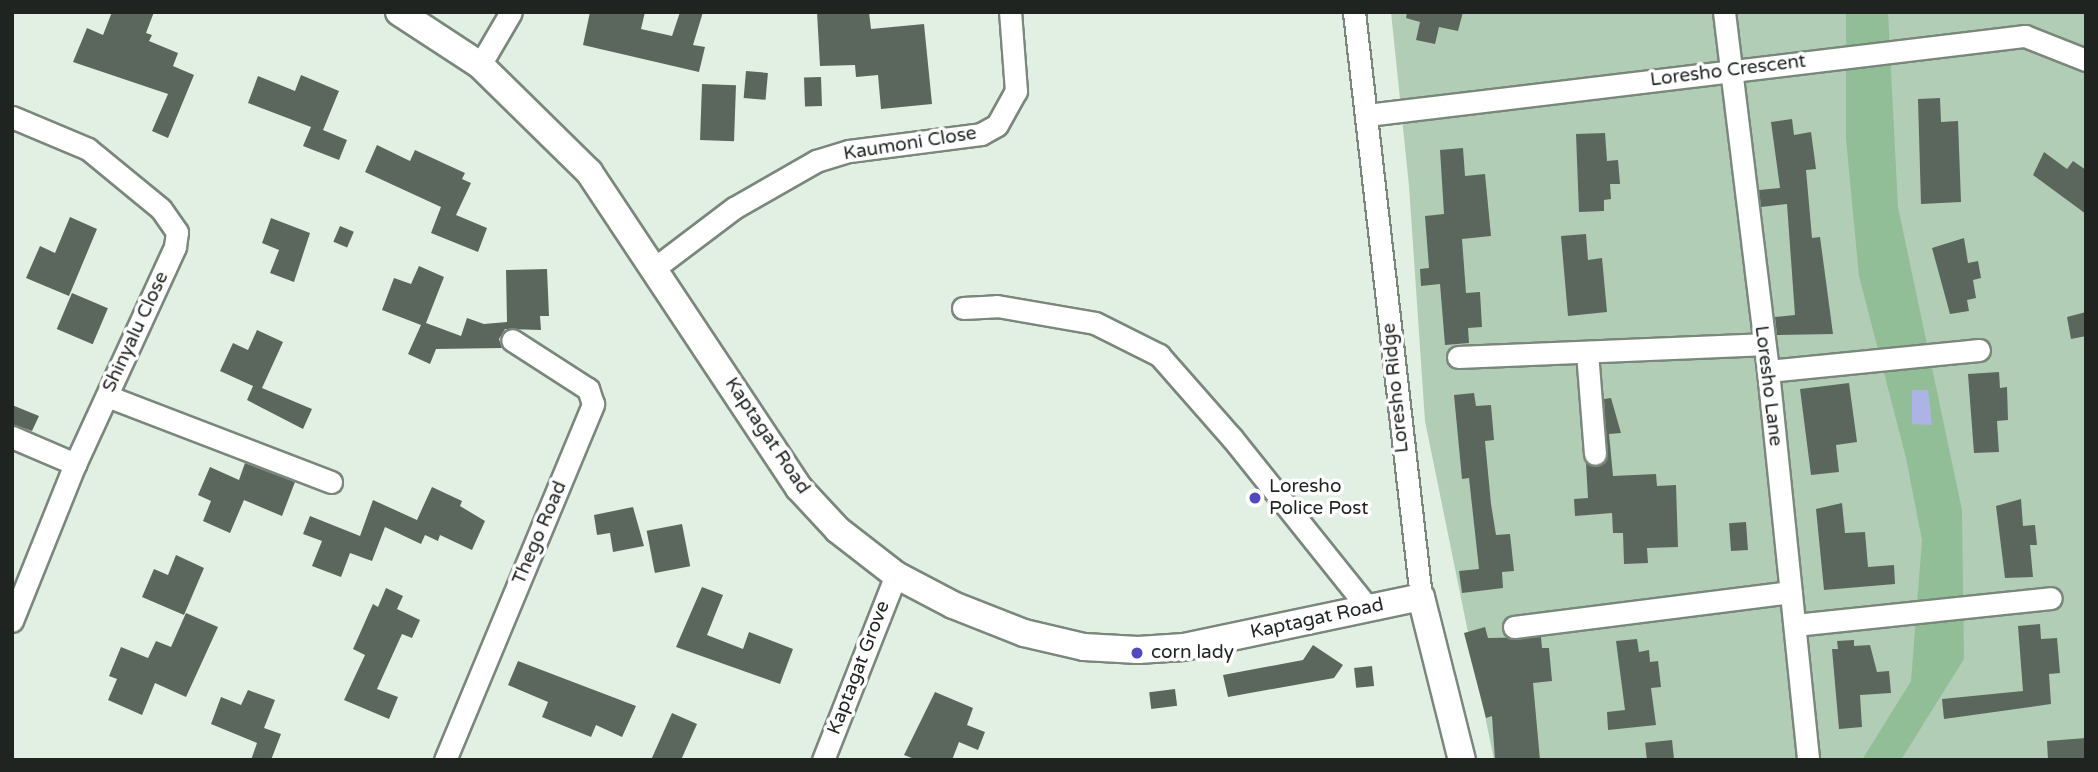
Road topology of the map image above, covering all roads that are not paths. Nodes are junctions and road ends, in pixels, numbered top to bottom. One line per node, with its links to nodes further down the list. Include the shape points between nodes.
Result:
1 (399, 12): 7 (main road, Kaptagat Road)
2 (511, 12): 7 (street)
3 (1010, 12): 11 (street, Kaumoni Close, via 1016,91 998,125 981,134 849,151 816,161 734,208)
4 (1354, 12): 9 (street, Loresho Ridge)
5 (1724, 12): 8 (street, Loresho Lane)
6 (2086, 60): 8 (street, Loresho Crescent, via 2025,36)
7 (480, 65): 11 (main road, Kaptagat Road, via 589,172)
8 (1730, 71): 9 (street, Loresho Crescent); 14 (street, Loresho Lane)
9 (1367, 115): 26 (street, Loresho Ridge)
10 (12, 117): 19 (street, Shinyalu Close, via 88,149 161,209 177,232 175,247)
11 (652, 270): 24 (main road, Kaptagat Road, via 799,488 838,530)
12 (963, 308): 28 (street, via 998,306 1095,323 1159,355 1233,438)
13 (512, 340): 32 (street, Thego Road, via 587,389 593,404)
14 (1762, 344): 16 (street); 18 (street, Loresho Lane)
15 (1979, 350): 18 (street)
16 (1587, 352): 17 (street); 21 (street)
17 (1458, 357)
18 (1768, 371): 25 (street, Loresho Lane)
19 (107, 396): 22 (street, Shinyalu Close); 23 (street)
20 (12, 438): 22 (street)
21 (1595, 454)
22 (75, 464): 29 (street, Shinyalu Close)
23 (331, 482)
24 (896, 575): 28 (main road, Kaptagat Road, via 953,606 1024,633 1084,647 1184,647); 33 (street, Kaptagat Grove)
25 (1791, 592): 30 (street, Loresho Lane); 31 (street)
26 (1421, 597): 28 (main road, Kaptagat Road); 34 (main road, Loresho Ridge)
27 (2051, 598): 30 (street)
28 (1368, 608)
29 (12, 621)
30 (1795, 625): 35 (street, Loresho Lane)
31 (1514, 627)
32 (444, 760)
33 (823, 760)
34 (1462, 760)
35 (1808, 760)

